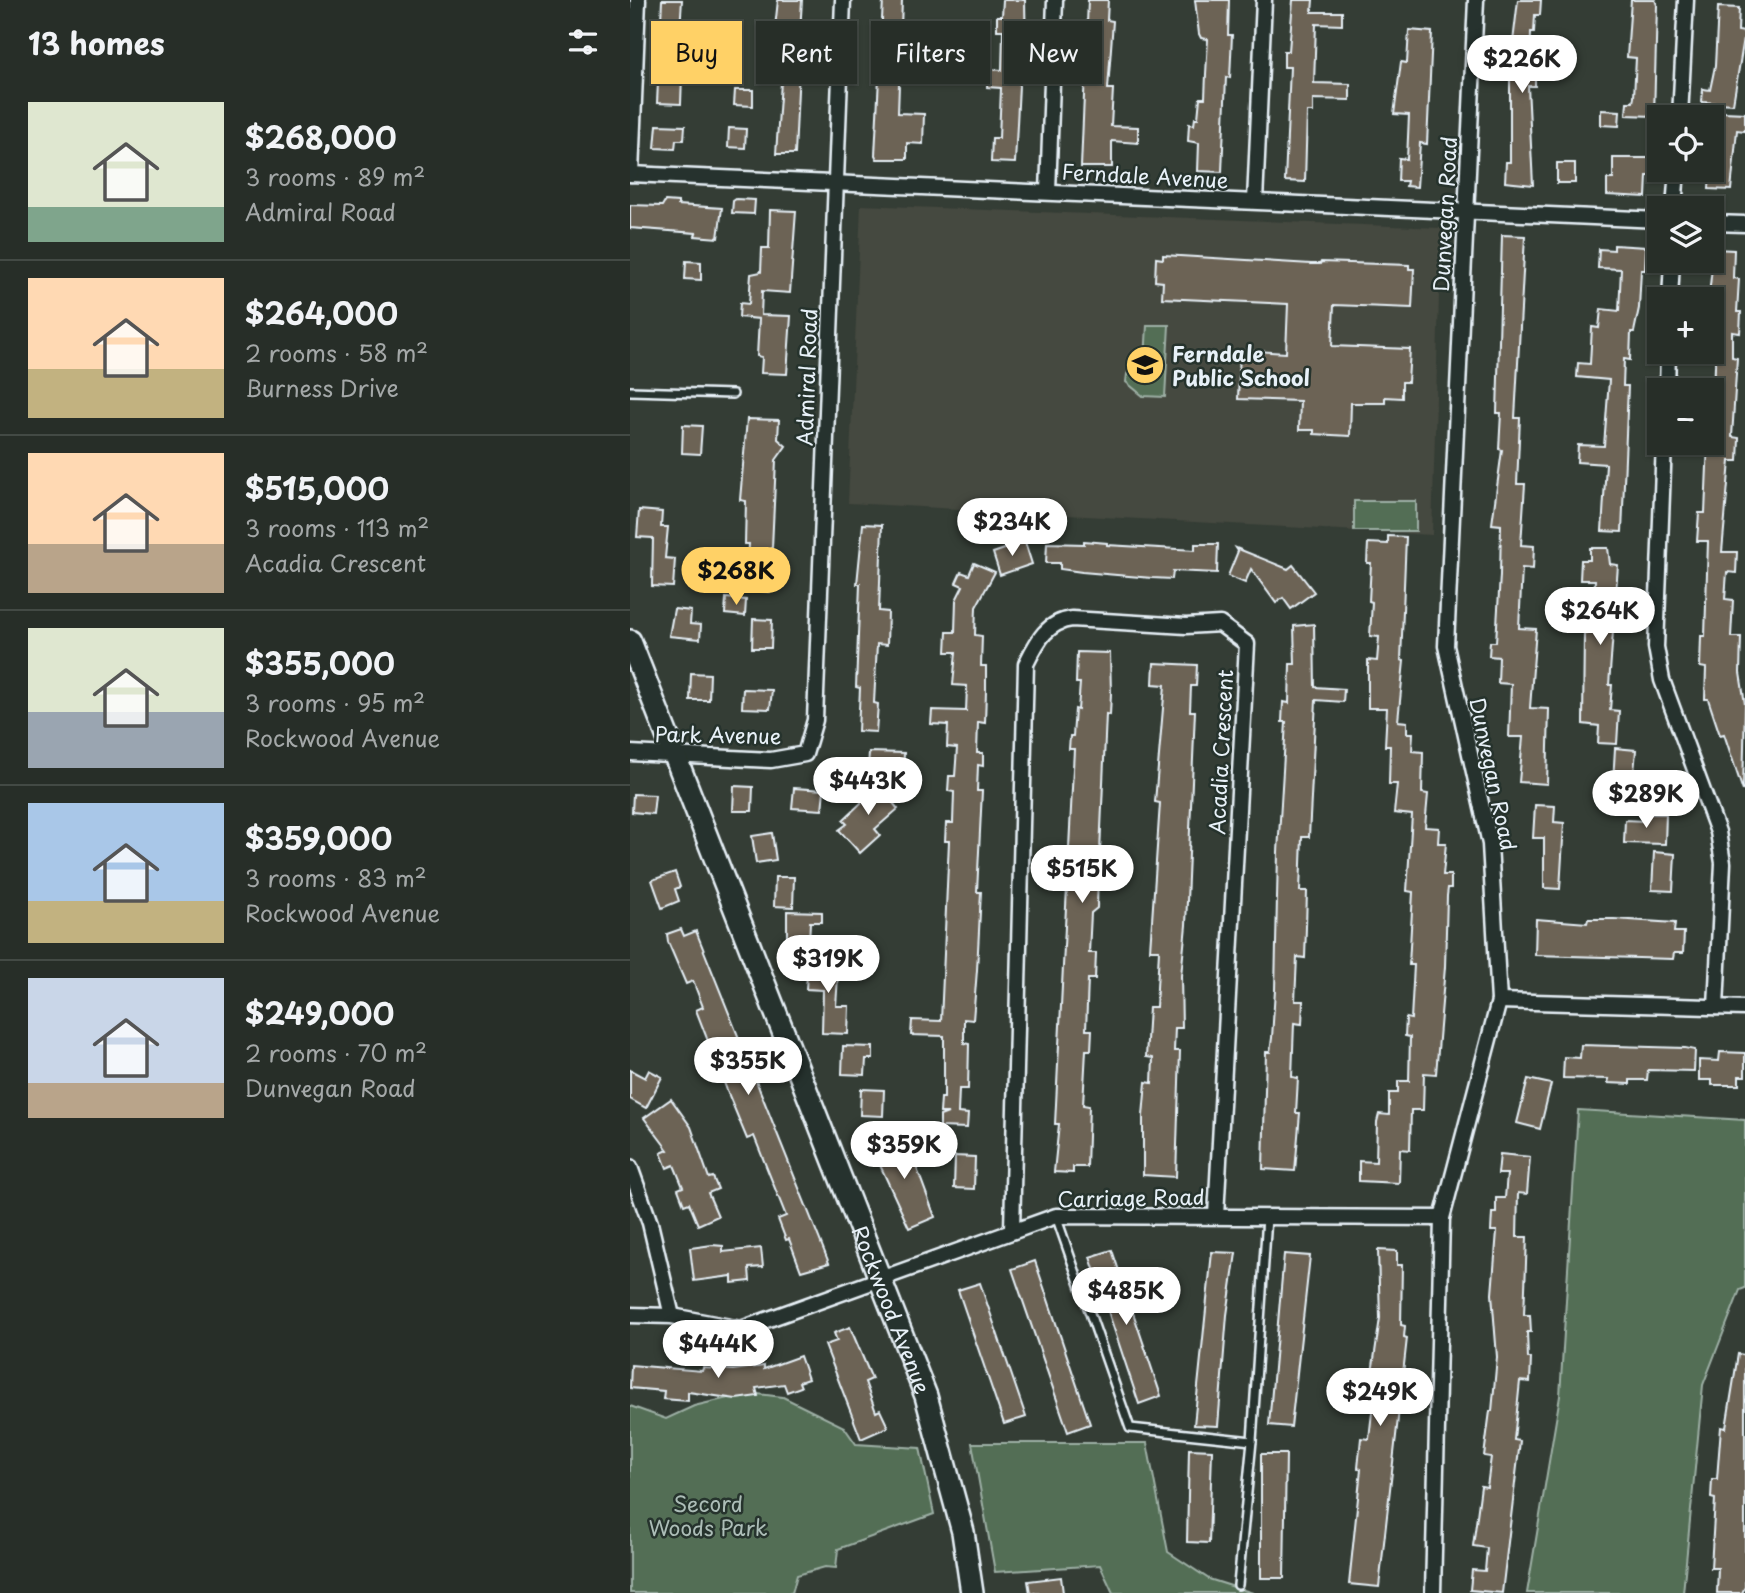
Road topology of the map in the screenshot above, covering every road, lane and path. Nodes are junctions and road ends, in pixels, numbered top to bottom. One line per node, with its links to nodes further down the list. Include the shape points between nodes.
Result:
1 (638, 0): 8 (street)
2 (843, 0): 9 (street, Admiral Road)
3 (1055, 0): 10 (street)
4 (1264, 0): 11 (street)
5 (1476, 0): 12 (street, Dunvegan Road)
6 (1686, 0): 7 (street)
7 (1680, 105)
8 (631, 174): 9 (street, Ferndale Avenue)
9 (835, 181): 10 (street, Ferndale Avenue); 21 (street, Admiral Road, via 815,720)
10 (1048, 192): 11 (street, Ferndale Avenue)
11 (1255, 201): 12 (street, Ferndale Avenue)
12 (1464, 211): 13 (street, Ferndale Avenue); 23 (street, Dunvegan Road, via 1446,646 1490,844)
13 (1647, 219)
14 (1724, 223): 15 (street)
15 (1745, 224)
16 (630, 391): 17 (lane)
17 (733, 394)
18 (1664, 455): 24 (street, via 1656,647 1662,680 1718,832 1723,863)
19 (630, 641): 22 (street, Rockwood Avenue)
20 (630, 753): 22 (street, Park Avenue)
21 (805, 754): 22 (street, Park Avenue, via 771,760)
22 (676, 755): 32 (street, Rockwood Avenue)
23 (1499, 1002): 24 (street); 30 (street, Dunvegan Road)
24 (1716, 1007): 25 (street)
25 (1745, 1007)
26 (630, 1167): 34 (street, via 650,1223)
27 (1056, 1216): 28 (street, Carriage Road); 31 (street, Carriage Road); 35 (lane, via 1130,1428)
28 (1216, 1216): 29 (street, Carriage Road); 31 (street, Acadia Crescent, via 1247,645 1220,624 1072,619 1060,620 1040,635 1026,664)
29 (1267, 1217): 30 (street, Carriage Road); 35 (lane)
30 (1442, 1218): 38 (street, Dunvegan Road)
31 (1012, 1230): 32 (street, Carriage Road)
32 (881, 1281): 34 (street, Carriage Road, via 741,1329); 37 (street, Rockwood Avenue, via 926,1396 963,1532)
33 (630, 1315): 34 (street, Carriage Road)
34 (672, 1316)
35 (1252, 1441): 36 (lane)
36 (1238, 1585)
37 (972, 1593)
38 (1433, 1593)

